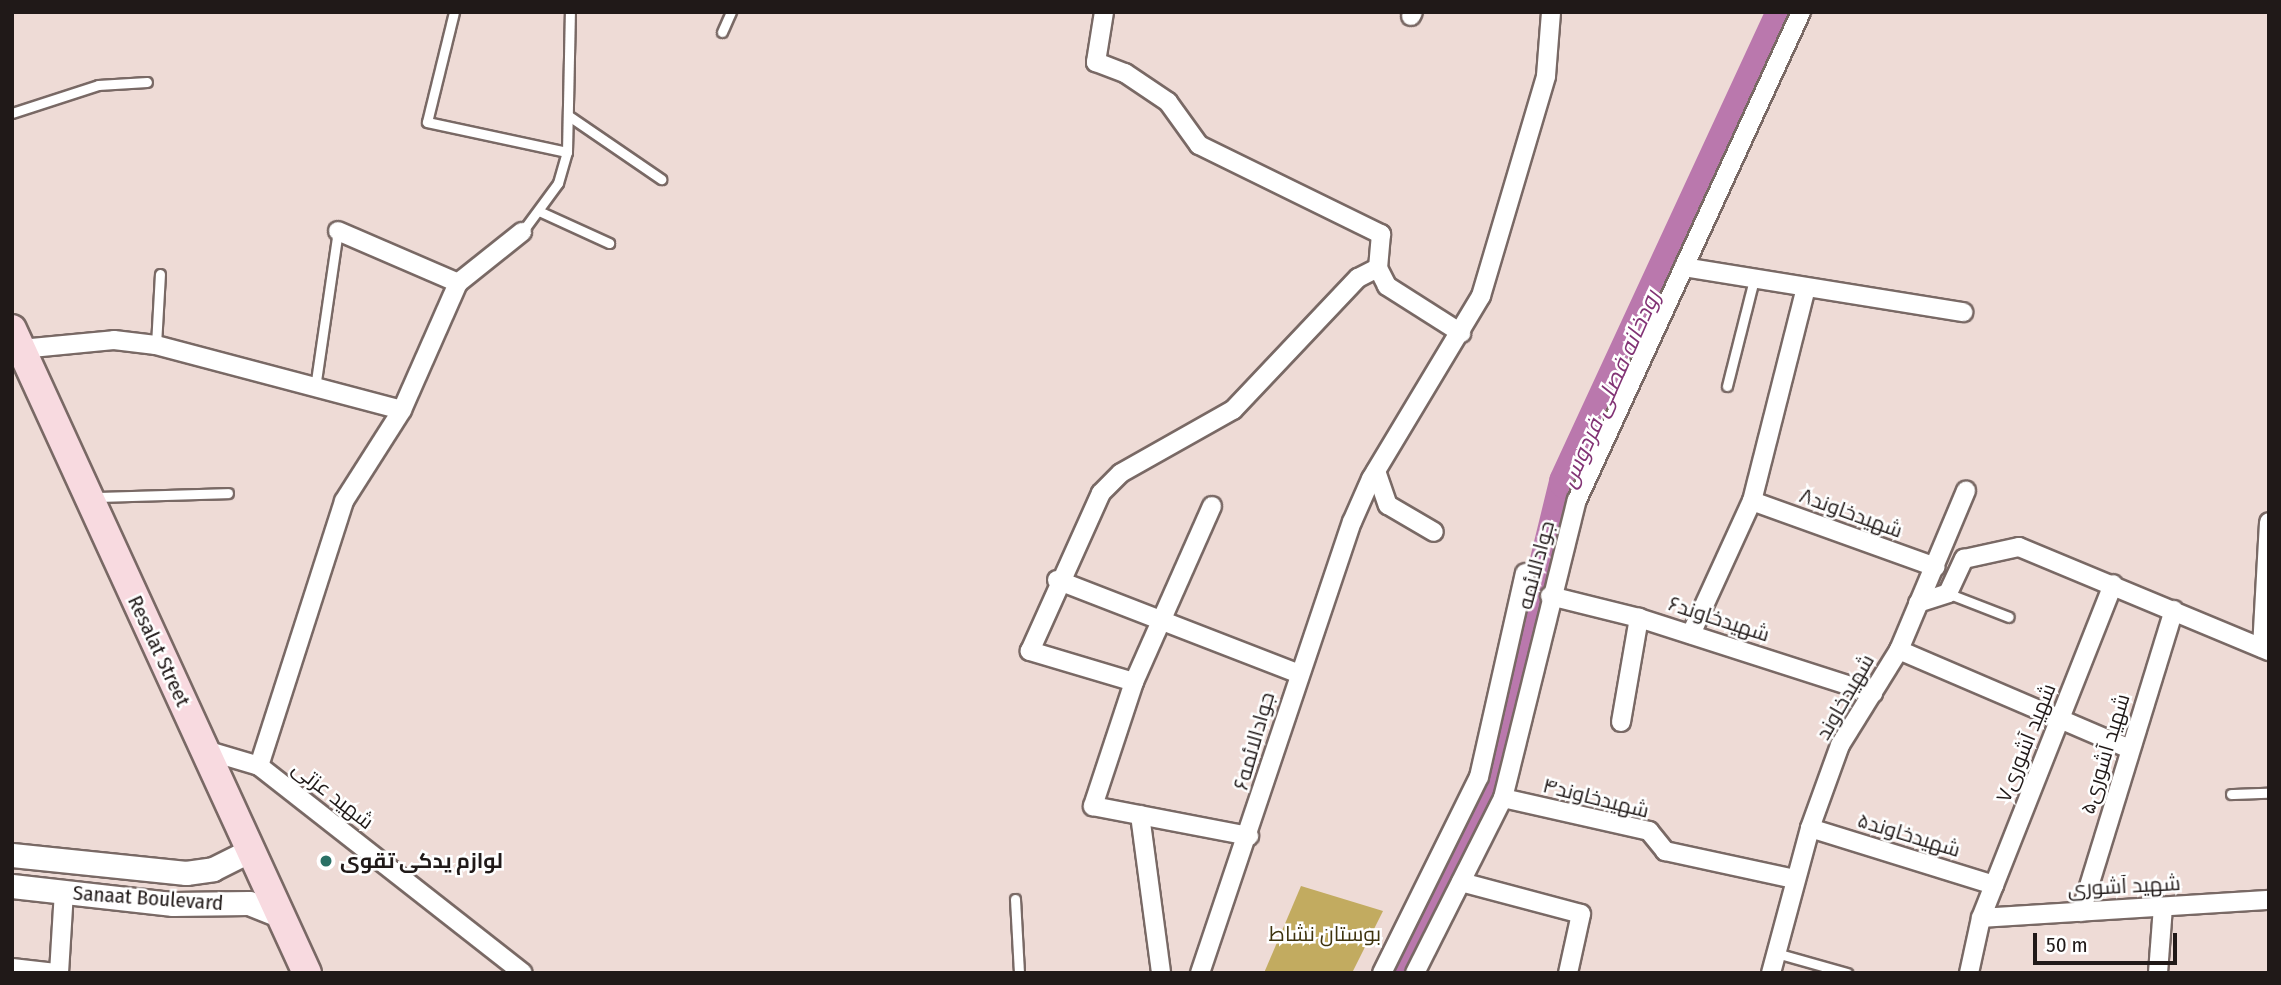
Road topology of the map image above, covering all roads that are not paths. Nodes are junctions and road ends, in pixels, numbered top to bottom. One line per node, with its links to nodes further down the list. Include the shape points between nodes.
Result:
1 (454, 12): 11 (lane, via 427,122)
2 (570, 12): 10 (lane, via 566,29)
3 (731, 12): 7 (lane)
4 (1104, 12): 18 (street, via 1096,62 1125,73 1168,102 1199,145 1381,234)
5 (1551, 12): 24 (street, جوادالائمه۶, via 1546,76 1481,296)
6 (1801, 12): 17 (street, جوادالائمه)
7 (722, 32)
8 (147, 82): 9 (lane, via 98,85)
9 (12, 113)
10 (569, 116): 11 (lane); 12 (lane)
11 (567, 152): 13 (lane, via 558,183)
12 (661, 179)
13 (541, 212): 15 (lane); 16 (lane)
14 (338, 231): 21 (street); 28 (lane)
15 (522, 232): 21 (street)
16 (609, 243)
17 (1684, 267): 20 (street); 45 (street, جوادالائمه, via 1577,500)
18 (1378, 268): 24 (street, via 1387,286); 40 (street, via 1358,278 1233,410 1108,487)
19 (160, 274): 26 (lane)
20 (1754, 279): 22 (street); 27 (lane)
21 (458, 283): 29 (street)
22 (1806, 288): 23 (street); 34 (street)
23 (1963, 312)
24 (1461, 333): 30 (street, جوادالائمه۶)
25 (17, 339): 26 (street); 33 (main road, Resalat Street)
26 (156, 345): 28 (street)
27 (1727, 386)
28 (314, 388): 29 (street)
29 (402, 410): 61 (street, via 344,501)
30 (1376, 471): 37 (street, via 1388,505); 54 (street, جوادالائمه۶, via 1352,522)
31 (1966, 491): 38 (street, شهیدخاوند)
32 (228, 493): 33 (lane)
33 (89, 497): 60 (main road, Resalat Street)
34 (1752, 501): 38 (street, شهیدخاوند۸); 51 (street)
35 (1212, 506): 50 (street)
36 (2268, 530): 44 (street)
37 (1434, 532)
38 (1935, 567): 42 (street, شهیدخاوند)
39 (1525, 573): 90 (street, جوادالائمه, via 1479,777)
40 (1058, 580): 50 (street); 55 (street, via 1030,651)
41 (2113, 584): 43 (street, via 2019,547 1964,559); 47 (street); 57 (street, شهید آشوری۷)
42 (1926, 585): 43 (lane); 46 (street, شهیدخاوند)
43 (1948, 593): 46 (street); 48 (lane)
44 (2267, 594): 52 (street)
45 (1550, 596): 49 (street, شهیدخاوند۶); 64 (street, جوادالائمه)
46 (1918, 603): 53 (street, شهیدخاوند)
47 (2174, 610): 52 (street); 59 (street, شهید آشوری۵)
48 (2008, 617)
49 (1639, 618): 51 (street, شهیدخاوند۶); 58 (street)
50 (1161, 622): 54 (street); 55 (street)
51 (1691, 634): 56 (street, شهیدخاوند۶)
52 (2265, 649)
53 (1899, 650): 56 (street, شهیدخاوند); 57 (street)
54 (1297, 673): 67 (street, جوادالائمه۶)
55 (1133, 682): 65 (street, via 1093,806)
56 (1873, 693): 66 (street, شهیدخاوند, via 1840,745)
57 (2060, 719): 59 (street); 73 (street, شهید آشوری۷)
58 (1622, 722)
59 (2130, 749): 79 (street, شهید آشوری۵)
60 (205, 750): 61 (street, شهید عزتی); 68 (main road, Resalat Street)
61 (259, 766): 86 (street, شهید عزتی)
62 (2269, 793): 63 (lane)
63 (2231, 794)
64 (1503, 798): 71 (street, شهیدخاوند۴, via 1649,831 1665,851); 72 (street, جوادالائمه)
65 (1140, 815): 67 (street); 88 (street)
66 (1810, 828): 71 (street, شهیدخاوند); 73 (street, شهیدخاوند۵)
67 (1250, 836): 89 (street, جوادالائمه۶)
68 (251, 850): 70 (street, Sanaat Boulevard, via 213,869 186,873); 80 (main road, Resalat Street)
69 (12, 855): 70 (street, Sanaat Boulevard)
70 (66, 860): 75 (street)
71 (1795, 879): 82 (street, شهیدخاوند)
72 (1461, 882): 91 (street, جوادالائمه); 92 (street, via 1581,914)
73 (1994, 885): 81 (street, شهید آشوری۷)
74 (12, 886): 75 (street, Sanaat Boulevard)
75 (64, 891): 80 (street, Sanaat Boulevard, via 173,904 249,902); 84 (street)
76 (1015, 900): 87 (lane)
77 (2269, 900): 78 (street, شهید آشوری)
78 (2163, 907): 79 (street, شهید آشوری); 96 (street)
79 (2081, 912): 81 (street, شهید آشوری)
80 (281, 915): 85 (main road, Resalat Street)
81 (1981, 918): 95 (street, شهید آشوری۷)
82 (1775, 952): 93 (street, شهیدخاوند); 94 (lane)
83 (12, 968): 84 (street)
84 (58, 973)
85 (307, 973)
86 (523, 973)
87 (1019, 973)
88 (1161, 973)
89 (1200, 973)
90 (1381, 973)
91 (1415, 973)
92 (1568, 973)
93 (1770, 973)
94 (1847, 973)
95 (1969, 973)
96 (2158, 973)

